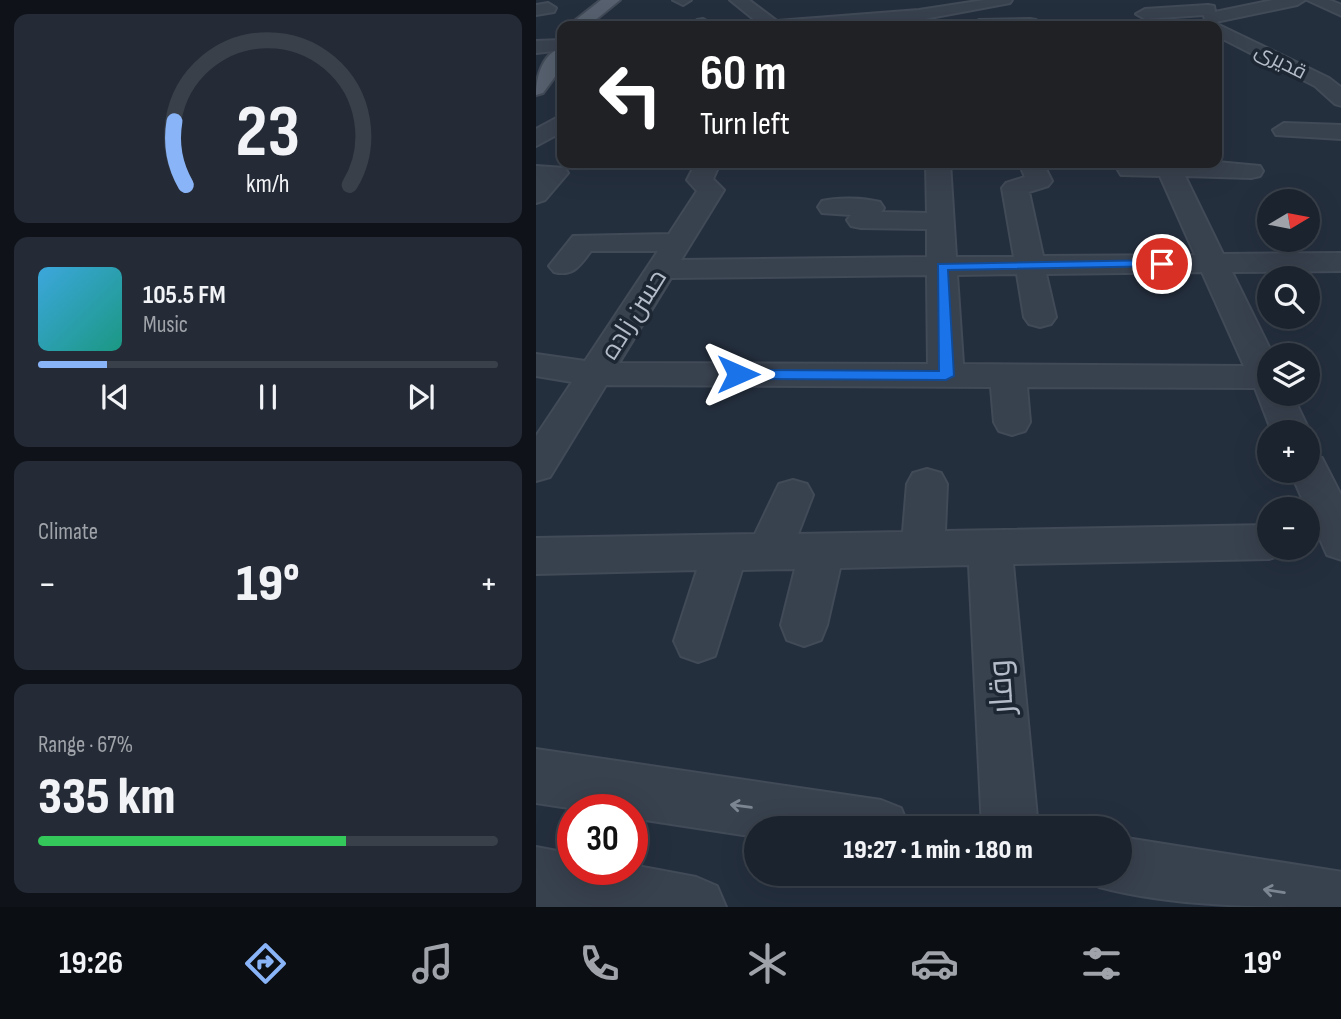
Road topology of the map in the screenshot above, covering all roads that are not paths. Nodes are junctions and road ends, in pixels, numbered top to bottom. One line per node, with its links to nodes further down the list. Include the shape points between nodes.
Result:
1 (612, 0): 15 (main road)
2 (624, 0): 16 (main road)
3 (738, 0): 17 (street)
4 (866, 0): 12 (street)
5 (1189, 0): 19 (street, قدیری)
6 (1297, 0): 8 (street)
7 (1315, 0): 10 (street)
8 (1262, 9): 14 (street); 19 (street)
9 (983, 11): 12 (street); 18 (street)
10 (1342, 12)
11 (1145, 14): 19 (street)
12 (897, 16): 13 (street)
13 (842, 20)
14 (1287, 20)
15 (584, 21)
16 (597, 21)
17 (768, 21)
18 (1019, 21)
19 (1212, 21)
20 (1226, 41): 24 (street, قدیری)
21 (557, 46): 22 (street)
22 (536, 47)
23 (1294, 47): 24 (street)
24 (1258, 49): 30 (street, قدیری)
25 (557, 50): 29 (main road)
26 (557, 53): 31 (main road)
27 (1258, 69): 30 (street)
28 (1342, 70): 30 (street)
29 (536, 71)
30 (1301, 71): 32 (street, قدیری)
31 (536, 89)
32 (1341, 101): 34 (street, via 1286,120)
33 (557, 125): 35 (street)
34 (1342, 132)
35 (536, 139)
36 (536, 148): 37 (street)
37 (557, 149)
38 (706, 168): 50 (street, حسن زاده, via 700,180 711,190)
39 (938, 168): 49 (street)
40 (1033, 168): 53 (street, via 1039,181 1015,188)
41 (1145, 168): 44 (street)
42 (1168, 168): 52 (street)
43 (1209, 168): 45 (street)
44 (1130, 170)
45 (1251, 171)
46 (536, 173): 47 (street, via 556,173)
47 (536, 195)
48 (831, 208): 49 (street, via 871,208 861,220)
49 (940, 221): 55 (street)
50 (670, 256): 54 (street, via 583,242); 55 (street, via 762,280 854,280); 59 (street, حسن زاده)
51 (1342, 262): 52 (street)
52 (1215, 263): 53 (street); 57 (street)
53 (1031, 265): 55 (street); 56 (street)
54 (564, 266)
55 (942, 266): 60 (street)
56 (1040, 317)
57 (1257, 356)
58 (536, 365): 59 (street)
59 (595, 374): 60 (street); 64 (street, حسن زاده)
60 (946, 376): 61 (street)
61 (1008, 376): 62 (street); 63 (street)
62 (1257, 385)
63 (1012, 422)
64 (536, 466)
65 (1315, 483): 70 (street)
66 (927, 484): 72 (street)
67 (793, 495): 74 (street)
68 (1257, 542): 71 (street)
69 (1320, 542): 70 (street)
70 (1341, 542)
71 (990, 546): 72 (street); 81 (street, وقار)
72 (923, 547): 73 (street)
73 (822, 550): 74 (street); 77 (street)
74 (769, 551): 75 (street)
75 (725, 552): 76 (street); 78 (street)
76 (536, 556)
77 (804, 625)
78 (698, 641)
79 (536, 776): 80 (street, one-way to 79)
80 (801, 816)
81 (1009, 816)
82 (1132, 868): 84 (street, one-way to 82)
83 (536, 877): 85 (street)
84 (1342, 902)
85 (696, 907)

